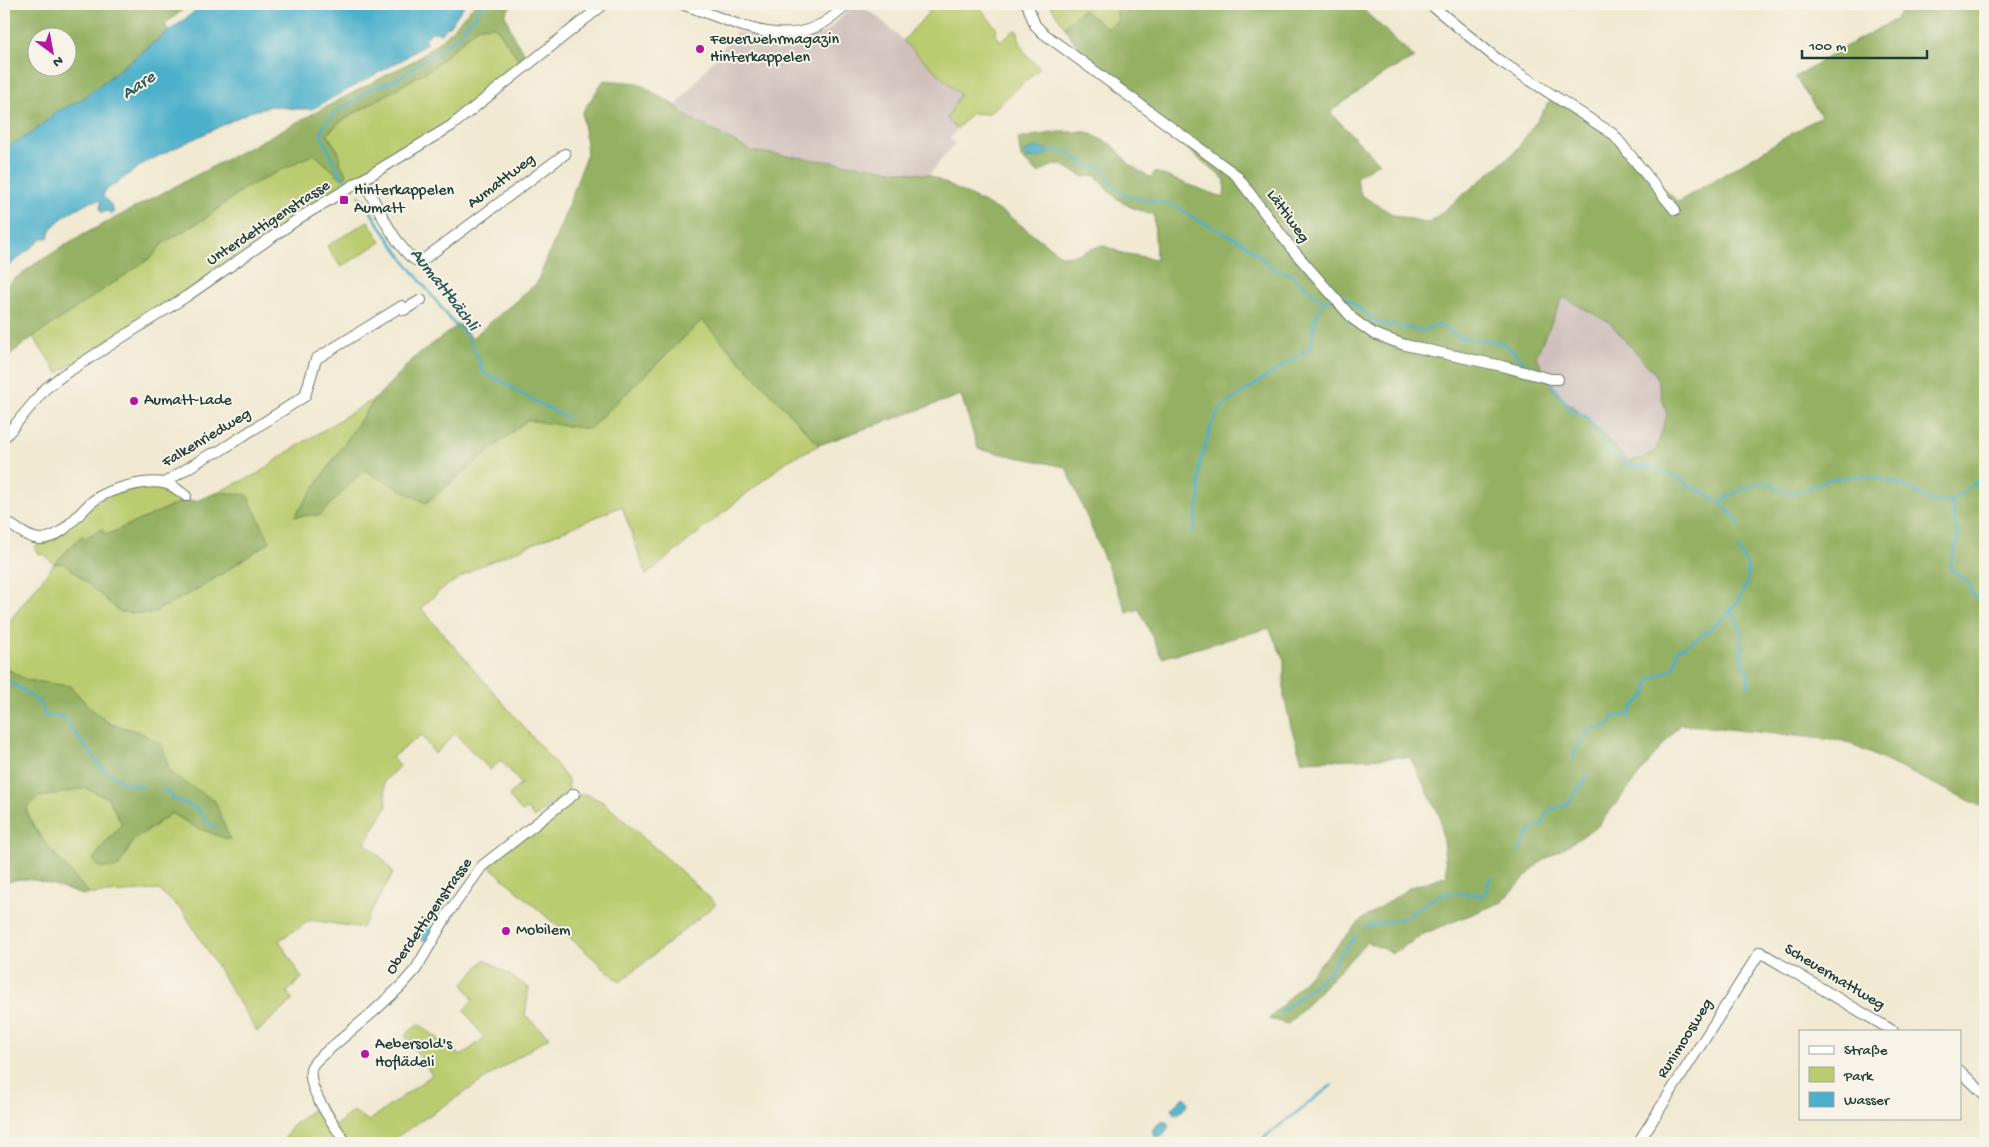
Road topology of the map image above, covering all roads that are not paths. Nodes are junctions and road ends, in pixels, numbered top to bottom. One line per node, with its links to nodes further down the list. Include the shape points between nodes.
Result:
1 (604, 4): 7 (street, Unterdettigenstrasse, via 452,126)
2 (685, 4): 3 (street, via 770,33 790,34 819,27)
3 (847, 4)
4 (1027, 4): 10 (street, Lättiweg, via 1035,25 1043,33 1236,175 1292,249 1364,328 1390,340)
5 (1430, 4): 8 (street, via 1497,59 1613,134)
6 (564, 154): 7 (street, Aumattweg, via 420,262 409,255 389,229)
7 (363, 180): 11 (street, Unterdettigenstrasse, via 301,217 187,296 63,375)
8 (1675, 210)
9 (421, 300): 13 (street, Falkenriedweg, via 404,310 402,306 316,358 305,396)
10 (1558, 379)
11 (8, 424): 12 (street, Unterdettigenstrasse)
12 (4, 438)
13 (164, 483): 14 (street, Falkenriedweg); 15 (street, Falkenriedweg, via 110,492 93,501 60,531 44,538 25,534)
14 (186, 496)
15 (4, 520)
16 (574, 794): 21 (street, Oberdettigenstrasse, via 482,866 450,910 416,969 372,1013 315,1062 311,1070 314,1089)
17 (1760, 952): 18 (street, Scheuermattweg); 22 (street, Runimoosweg)
18 (1891, 1030)
19 (1962, 1073): 20 (street)
20 (1985, 1094)
21 (346, 1143)
22 (1638, 1143)

